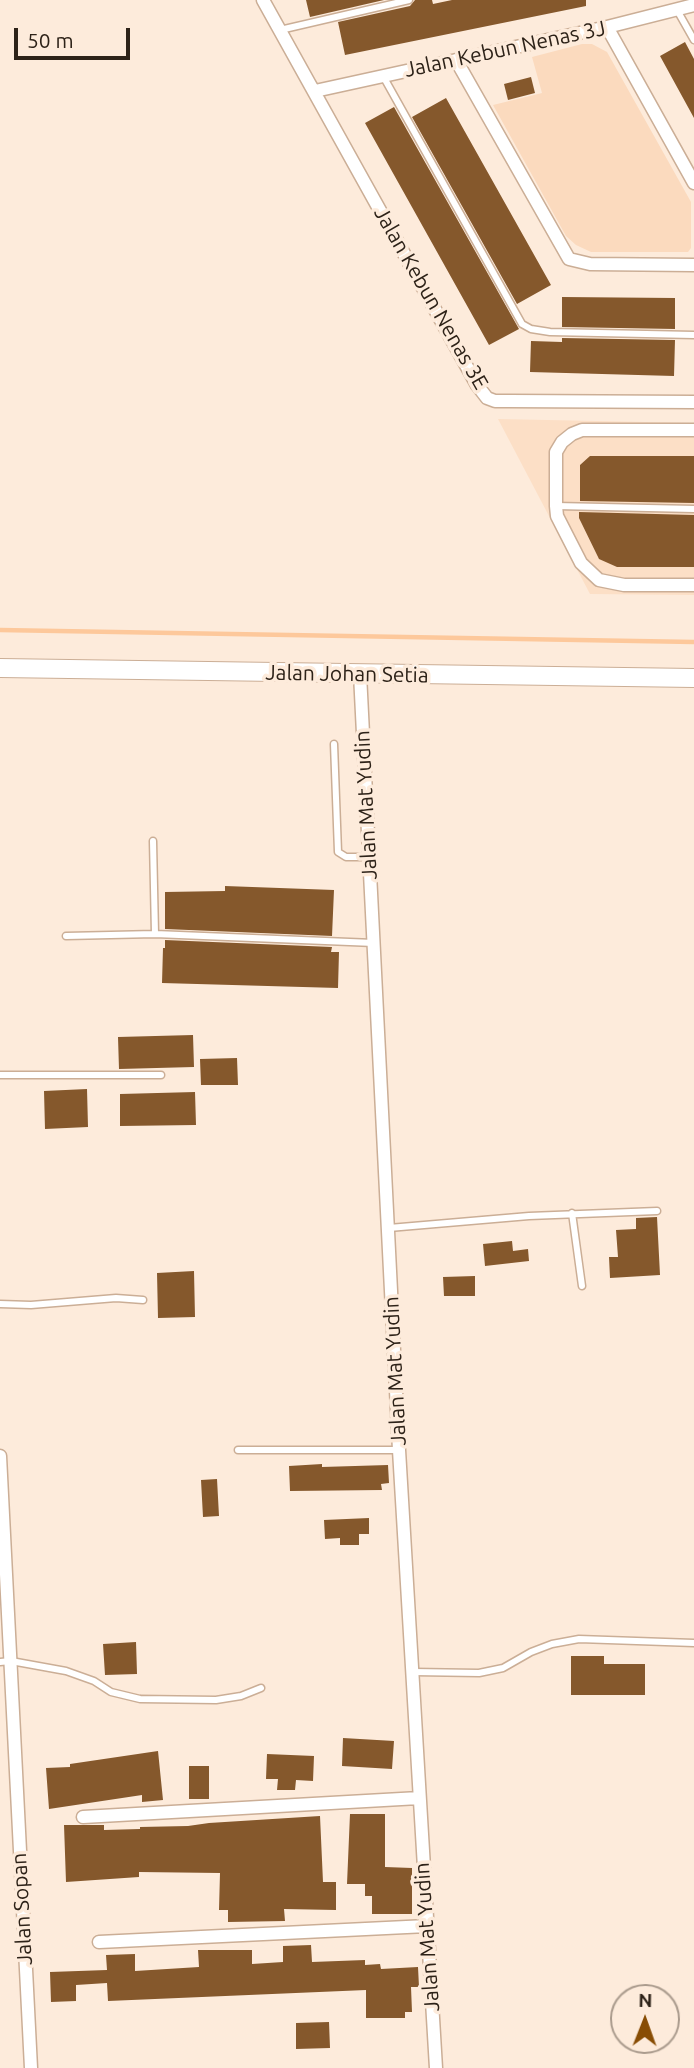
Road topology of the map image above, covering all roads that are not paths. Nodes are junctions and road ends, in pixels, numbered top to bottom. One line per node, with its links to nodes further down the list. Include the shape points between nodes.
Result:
1 (263, 0): 6 (street)
2 (409, 0): 6 (lane)
3 (694, 5): 4 (street, Jalan Kebun Nenas 3J)
4 (677, 10): 5 (street, Jalan Kebun Nenas 3J); 7 (lane)
5 (607, 27): 8 (street, Jalan Kebun Nenas 3J); 11 (street)
6 (280, 30): 10 (street)
7 (694, 40)
8 (456, 60): 9 (street, Jalan Kebun Nenas 3J); 12 (street, via 569,260)
9 (383, 76): 10 (street, Jalan Kebun Nenas 3J); 13 (lane, via 522,324 550,332)
10 (315, 91): 14 (street, Jalan Kebun Nenas 3E, via 487,398)
11 (694, 183)
12 (694, 265)
13 (694, 335)
14 (694, 402)
15 (694, 430): 16 (street, via 582,430 572,434 556,452)
16 (556, 506): 17 (lane); 18 (street, via 581,563 599,580 624,585)
17 (694, 509)
18 (694, 585)
19 (0, 668): 20 (main road, Jalan Johan Setia)
20 (360, 674): 21 (main road, Jalan Johan Setia); 24 (street, Jalan Mat Yudin)
21 (694, 678)
22 (334, 744): 24 (lane, via 336,845 341,856)
23 (153, 841): 25 (lane)
24 (370, 857): 27 (street, Jalan Mat Yudin)
25 (155, 934): 26 (lane); 27 (lane)
26 (66, 936)
27 (374, 943): 32 (street, Jalan Mat Yudin)
28 (0, 1075): 29 (lane)
29 (160, 1075)
30 (657, 1210): 31 (lane)
31 (572, 1213): 32 (lane); 33 (lane)
32 (389, 1228): 37 (street, Jalan Mat Yudin)
33 (582, 1286)
34 (143, 1300): 35 (lane)
35 (0, 1304)
36 (238, 1450): 37 (lane)
37 (400, 1450): 41 (street, Jalan Mat Yudin)
38 (0, 1456): 40 (street, Jalan Sopan)
39 (694, 1643): 41 (lane, via 579,1639 552,1644 503,1668 479,1673)
40 (6, 1662): 42 (lane, via 66,1671 111,1692 140,1699 216,1700); 47 (street, Jalan Sopan)
41 (413, 1672): 43 (street, Jalan Mat Yudin)
42 (261, 1688)
43 (419, 1798): 44 (street); 45 (street, Jalan Mat Yudin)
44 (83, 1817)
45 (427, 1926): 46 (street); 48 (street, Jalan Mat Yudin)
46 (99, 1942)
47 (31, 2068)
48 (436, 2068)

